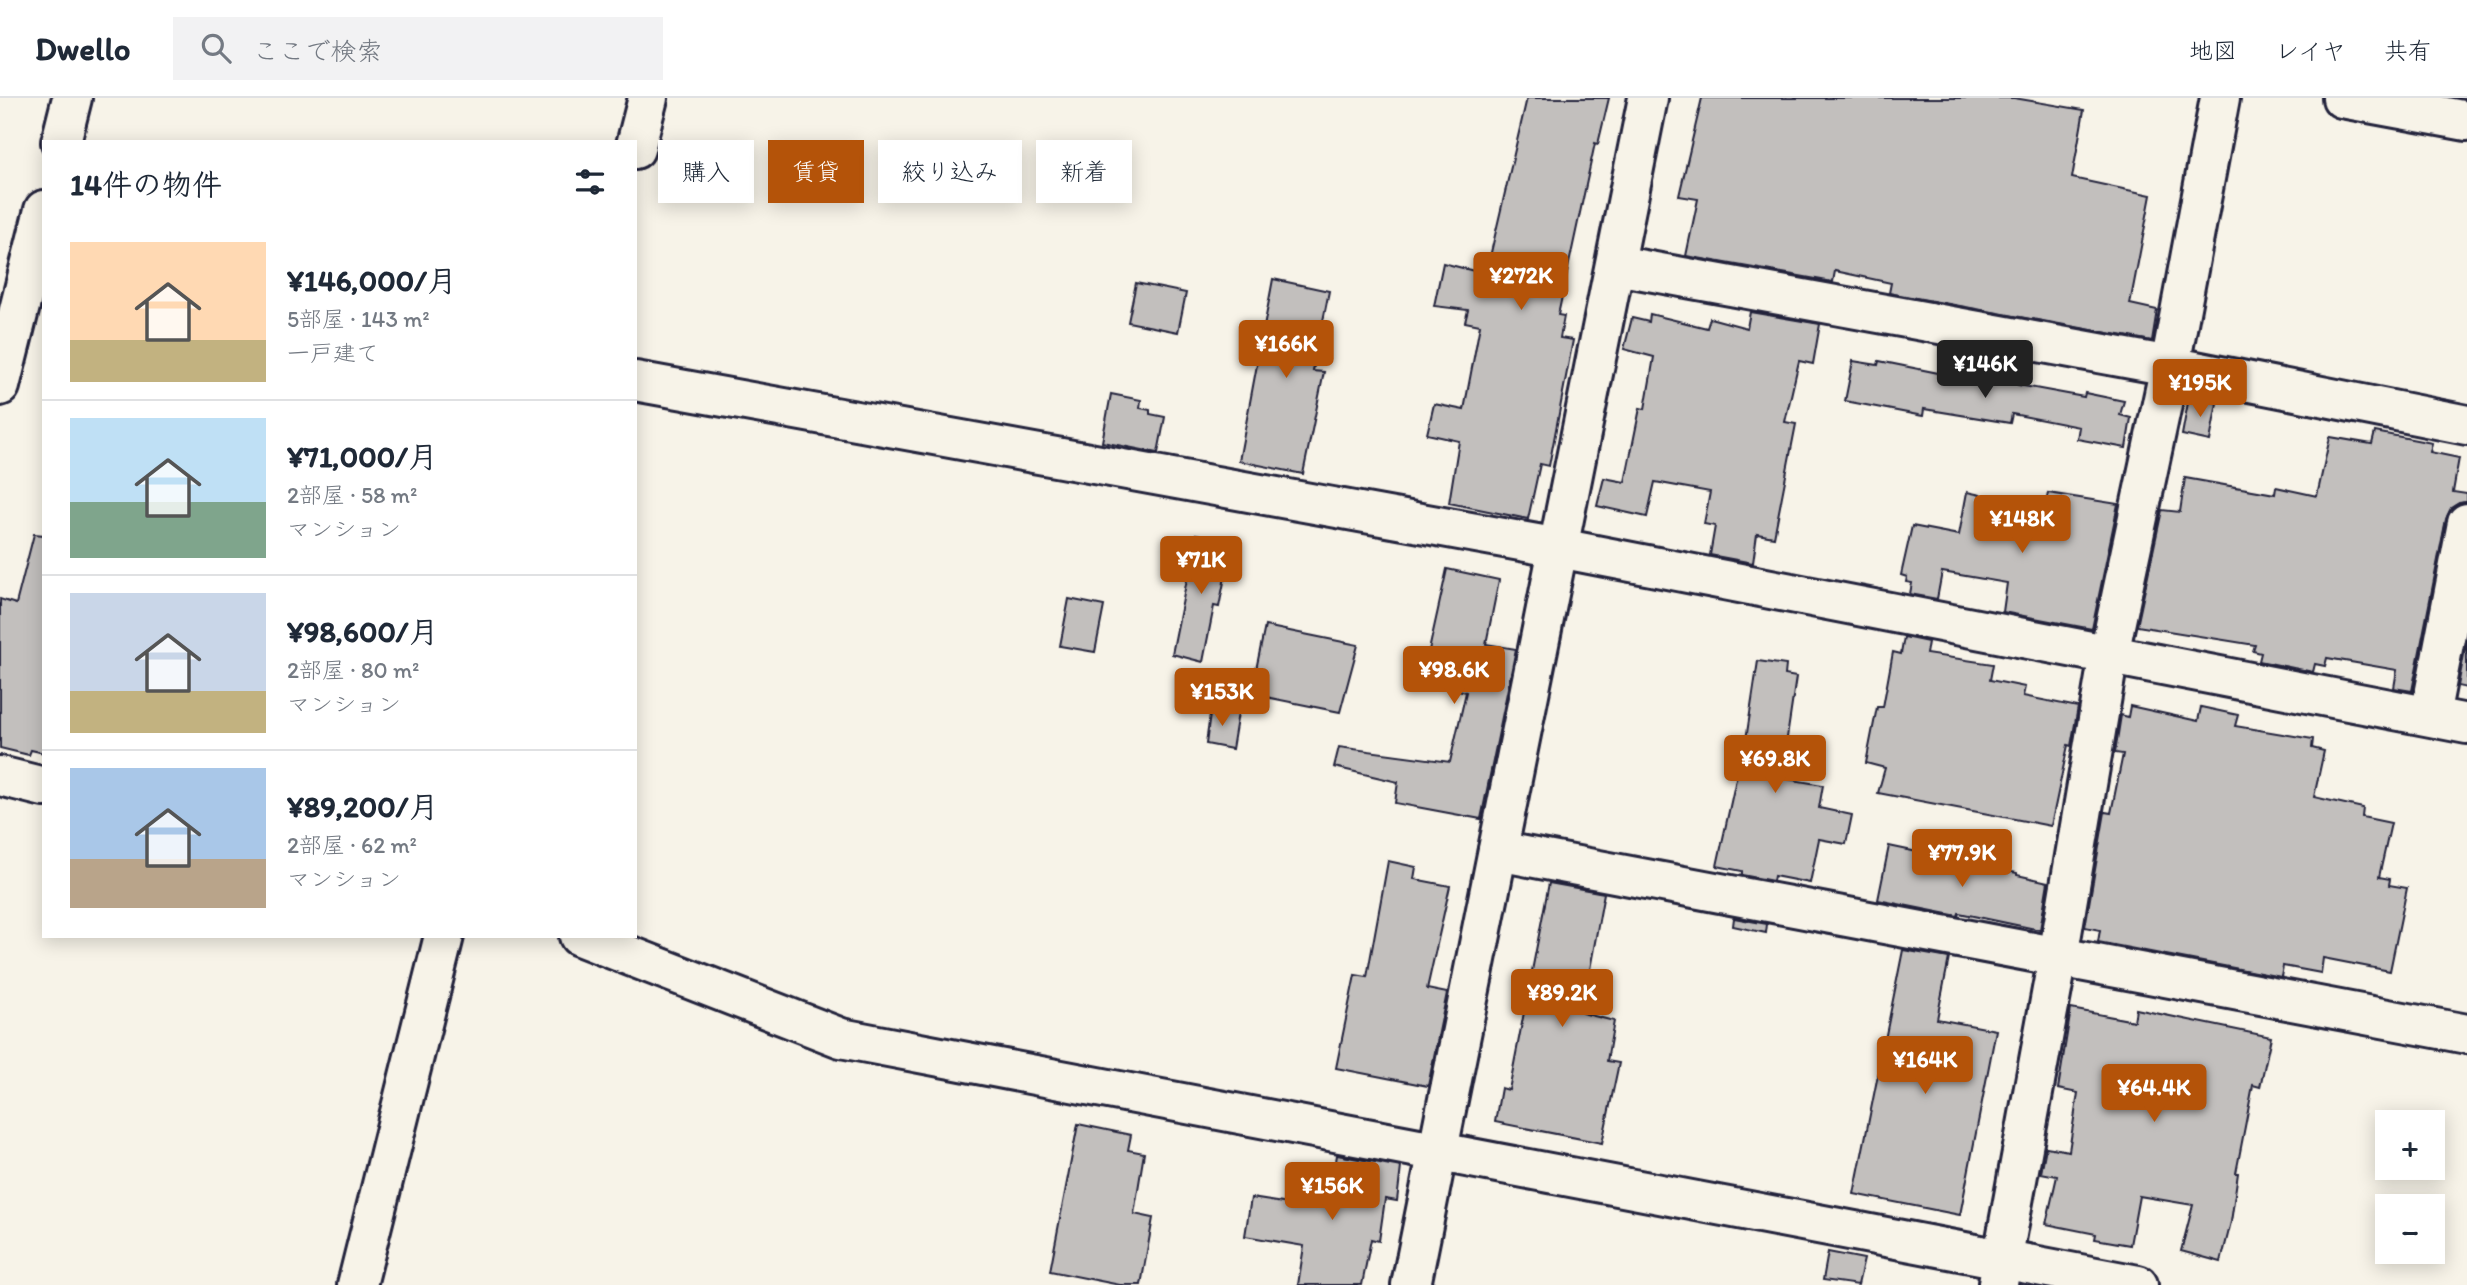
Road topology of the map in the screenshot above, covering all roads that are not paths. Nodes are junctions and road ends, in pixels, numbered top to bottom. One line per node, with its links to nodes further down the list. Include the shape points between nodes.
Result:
1 (72, 98): 7 (street)
2 (648, 98): 8 (street)
3 (1648, 98): 10 (street)
4 (2220, 98): 11 (street)
5 (2342, 98): 6 (street)
6 (2467, 121)
7 (62, 140)
8 (637, 141)
9 (42, 218): 13 (street)
10 (1616, 265): 11 (street); 16 (street)
11 (2170, 366): 14 (street); 17 (street)
12 (637, 381): 16 (street)
13 (0, 386)
14 (2467, 425)
15 (2467, 523): 18 (street)
16 (1559, 548): 17 (street); 22 (street)
17 (2109, 654): 18 (street); 25 (street)
18 (2430, 716): 19 (street)
19 (2467, 724)
20 (0, 776): 21 (street)
21 (42, 786)
22 (1498, 851): 25 (street); 27 (street)
23 (444, 938): 29 (street)
24 (584, 938): 27 (street, via 841,1038)
25 (2058, 957): 26 (street); 28 (street)
26 (2467, 1034)
27 (1437, 1152): 28 (street); 30 (street)
28 (2000, 1272): 31 (street)
29 (357, 1285)
30 (1410, 1285)
31 (2138, 1285)

